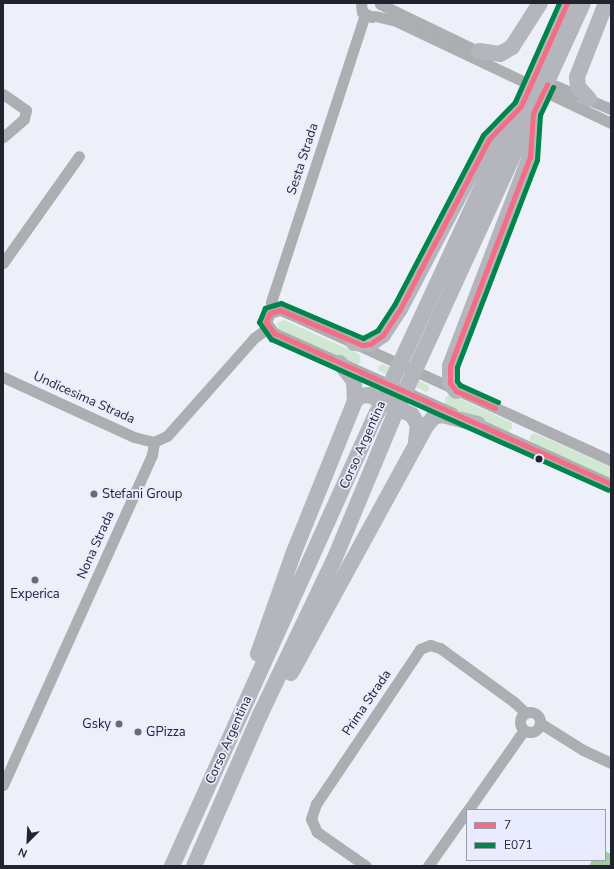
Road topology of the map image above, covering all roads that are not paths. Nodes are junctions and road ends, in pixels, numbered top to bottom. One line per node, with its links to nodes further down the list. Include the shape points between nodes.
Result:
1 (361, 3): 7 (street, via 361,9)
2 (380, 3): 7 (street, via 380,11); 8 (street)
3 (540, 3): 8 (highway, via 512,46 500,54)
4 (567, 3): 9 (highway, Corso Argentina)
5 (583, 3): 9 (highway, Corso Argentina)
6 (606, 3): 11 (highway, via 577,77 578,87)
7 (370, 16): 14 (street, via 396,22); 18 (street, Sesta Strada, via 271,302)
8 (479, 51): 11 (street)
9 (547, 66): 12 (highway, Corso Argentina)
10 (3, 94): 15 (street, via 26,110 24,119)
11 (589, 99): 13 (street)
12 (529, 107): 20 (highway, via 489,139 400,309 383,335 370,344); 23 (highway, via 530,157 450,366 450,383); 33 (highway, Corso Argentina, via 377,413); 35 (highway, Corso Argentina, via 334,560 260,716)
13 (611, 109)
14 (611, 123)
15 (3, 137)
16 (79, 156): 17 (street)
17 (3, 263)
18 (276, 310): 19 (street, via 270,313 266,322); 20 (street)
19 (268, 328): 21 (street); 26 (street, via 254,338 167,436)
20 (354, 343): 23 (street)
21 (340, 363): 24 (highway, via 354,381); 25 (street)
22 (3, 377): 26 (street, Undicesima Strada, via 134,437)
23 (456, 391): 28 (street)
24 (355, 401): 27 (highway, via 360,396 369,395 412,415 418,425); 33 (highway, via 294,552)
25 (478, 424): 27 (highway, via 442,415 434,417); 29 (street)
26 (154, 442): 36 (street, Nona Strada, via 149,460)
27 (416, 442): 35 (highway, via 351,568)
28 (611, 460)
29 (611, 484)
30 (526, 713): 31 (street, Prima Strada, via 536,714); 32 (street, via 520,722); 43 (street, Prima Strada, via 440,648 430,645 420,649 316,804 311,819 317,832)
31 (540, 723): 32 (street, via 534,731); 34 (street, Prima Strada, via 583,750)
32 (524, 730): 37 (street)
33 (219, 763): 39 (highway, Corso Argentina)
34 (611, 763)
35 (237, 773): 40 (highway, Corso Argentina)
36 (3, 785)
37 (468, 809)
38 (466, 811): 44 (street)
39 (178, 851): 41 (highway); 42 (highway, Corso Argentina)
40 (196, 864)
41 (167, 866)
42 (172, 866)
43 (366, 866)
44 (428, 866)

